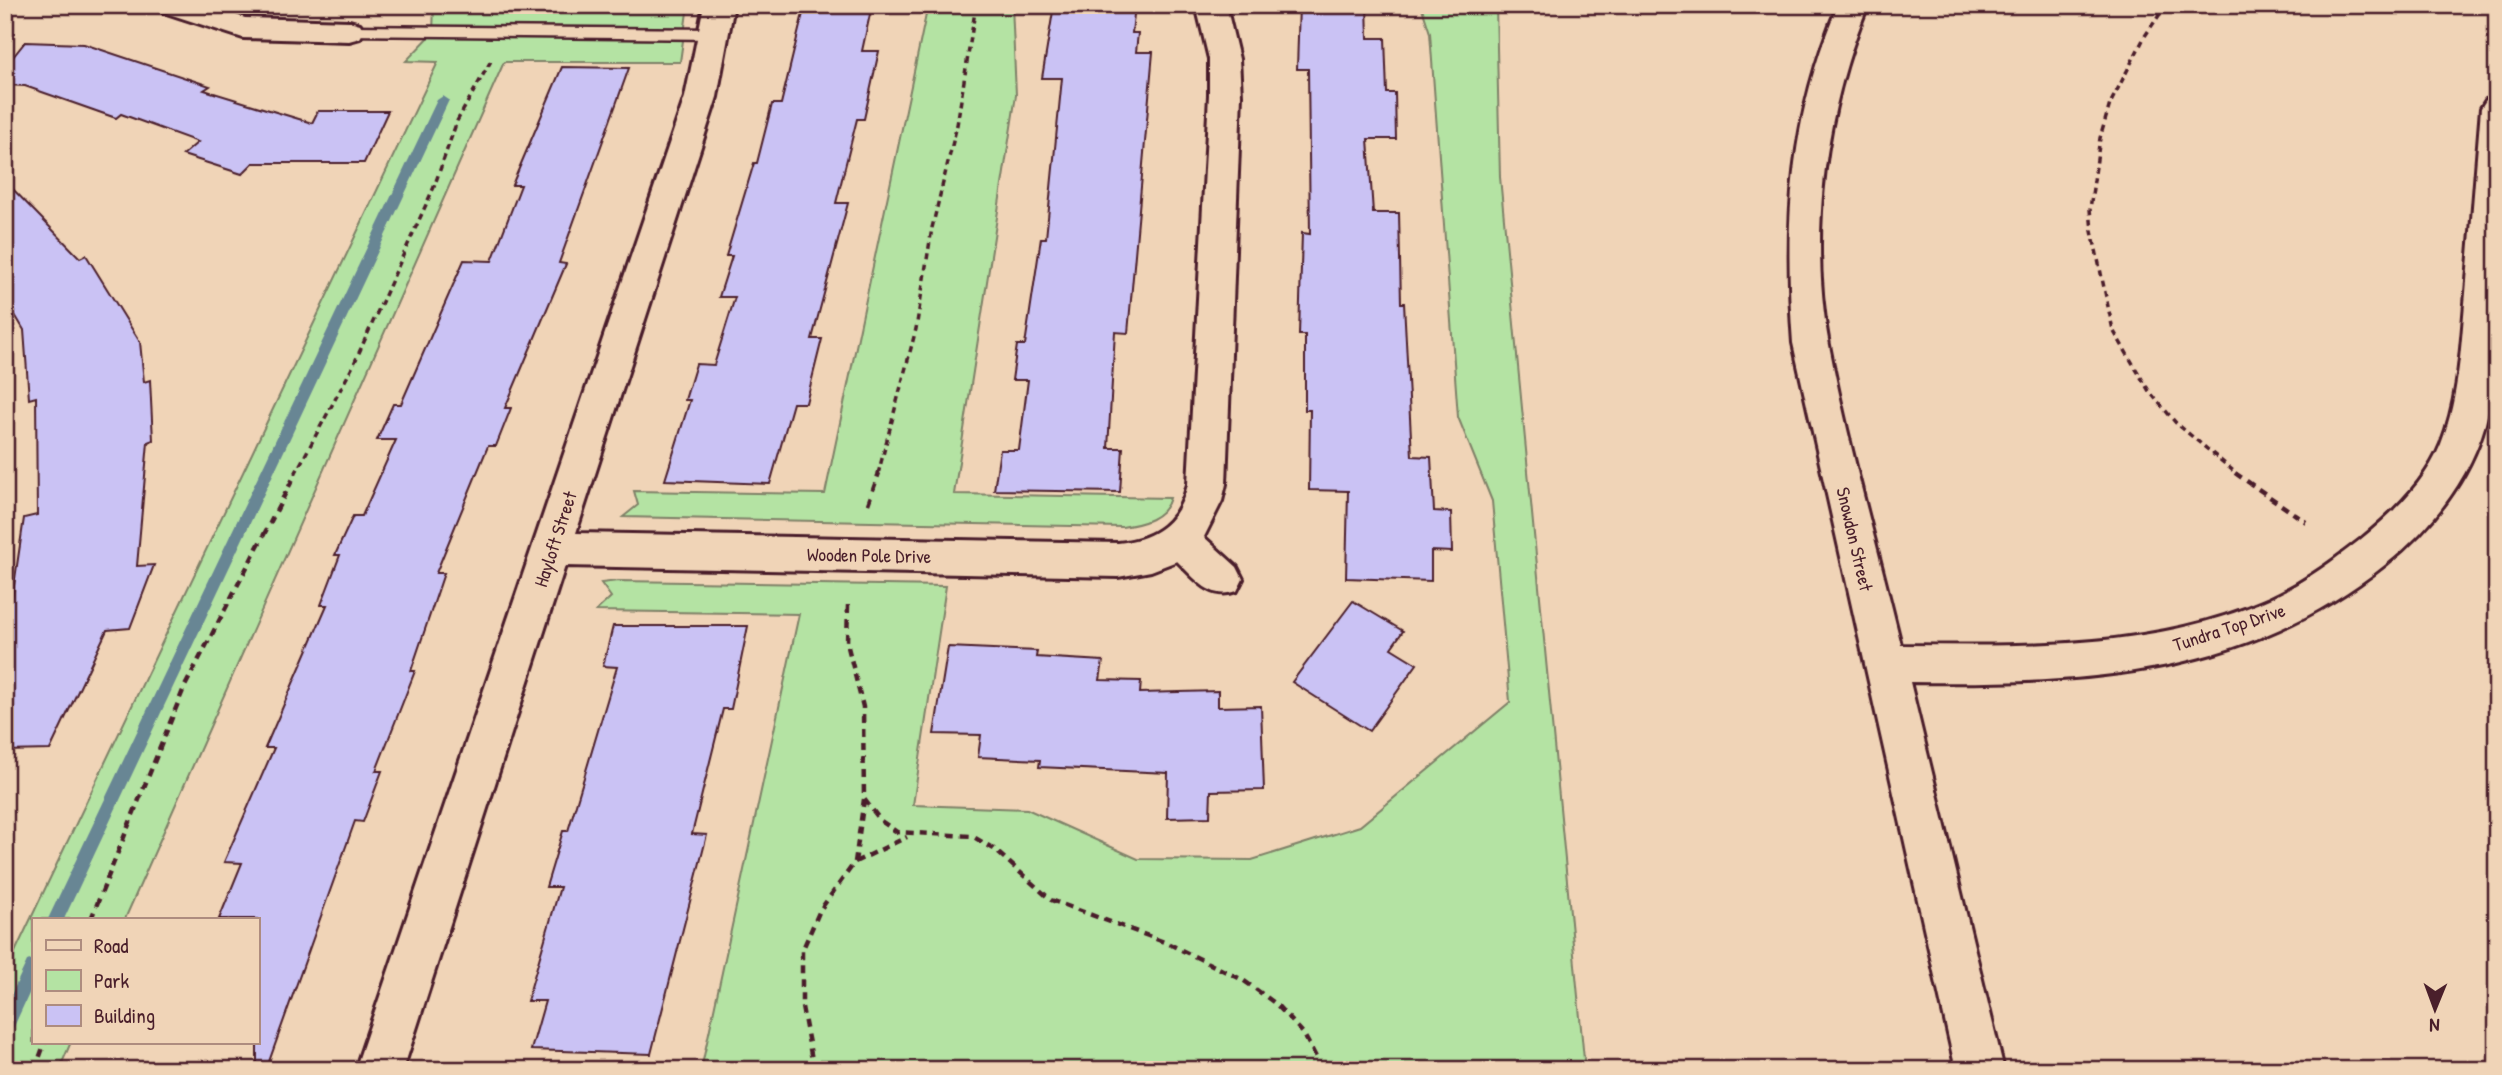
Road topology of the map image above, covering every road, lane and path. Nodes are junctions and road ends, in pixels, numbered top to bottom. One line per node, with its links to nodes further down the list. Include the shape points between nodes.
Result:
1 (173, 5): 7 (street, via 243,28)
2 (976, 5): 10 (path, via 916,329 888,447)
3 (1211, 5): 12 (street, Wooden Pole Drive, via 1224,59 1225,95 1207,484 1200,512)
4 (1853, 5): 16 (street, Snowdon Street, via 1825,82 1811,147 1804,198 1804,259 1819,385)
5 (2166, 5): 11 (path, via 2110,104 2100,138 2090,209 2113,330 2149,391 2185,431 2231,470)
6 (717, 20): 8 (lane); 13 (street, Hayloft Street, via 701,97)
7 (349, 31): 8 (lane)
8 (506, 31): 20 (path, via 452,132 434,187 354,366 184,688)
9 (2497, 108): 16 (street, Tundra Top Drive, via 2478,359 2466,425 2438,482 2378,550 2319,594 2264,620 2199,641 2126,657 2058,664)
10 (868, 504)
11 (2306, 522)
12 (1180, 539): 13 (street, Wooden Pole Drive, via 1152,555 1118,560); 14 (street)
13 (552, 549): 23 (street, Hayloft Street)
14 (1223, 579)
15 (848, 605): 17 (path, via 847,643 863,707)
16 (1884, 663): 26 (street, Snowdon Street)
17 (864, 799): 18 (path, via 885,827); 19 (path)
18 (908, 837): 19 (path); 25 (path, via 968,834 998,851 1028,884 1051,900 1241,977 1299,1026)
19 (855, 862): 24 (path, via 820,910 802,951 802,1007)
20 (91, 918)
21 (44, 1044): 22 (path)
22 (35, 1070)
23 (379, 1070)
24 (814, 1070)
25 (1322, 1070)
26 (1980, 1070)

